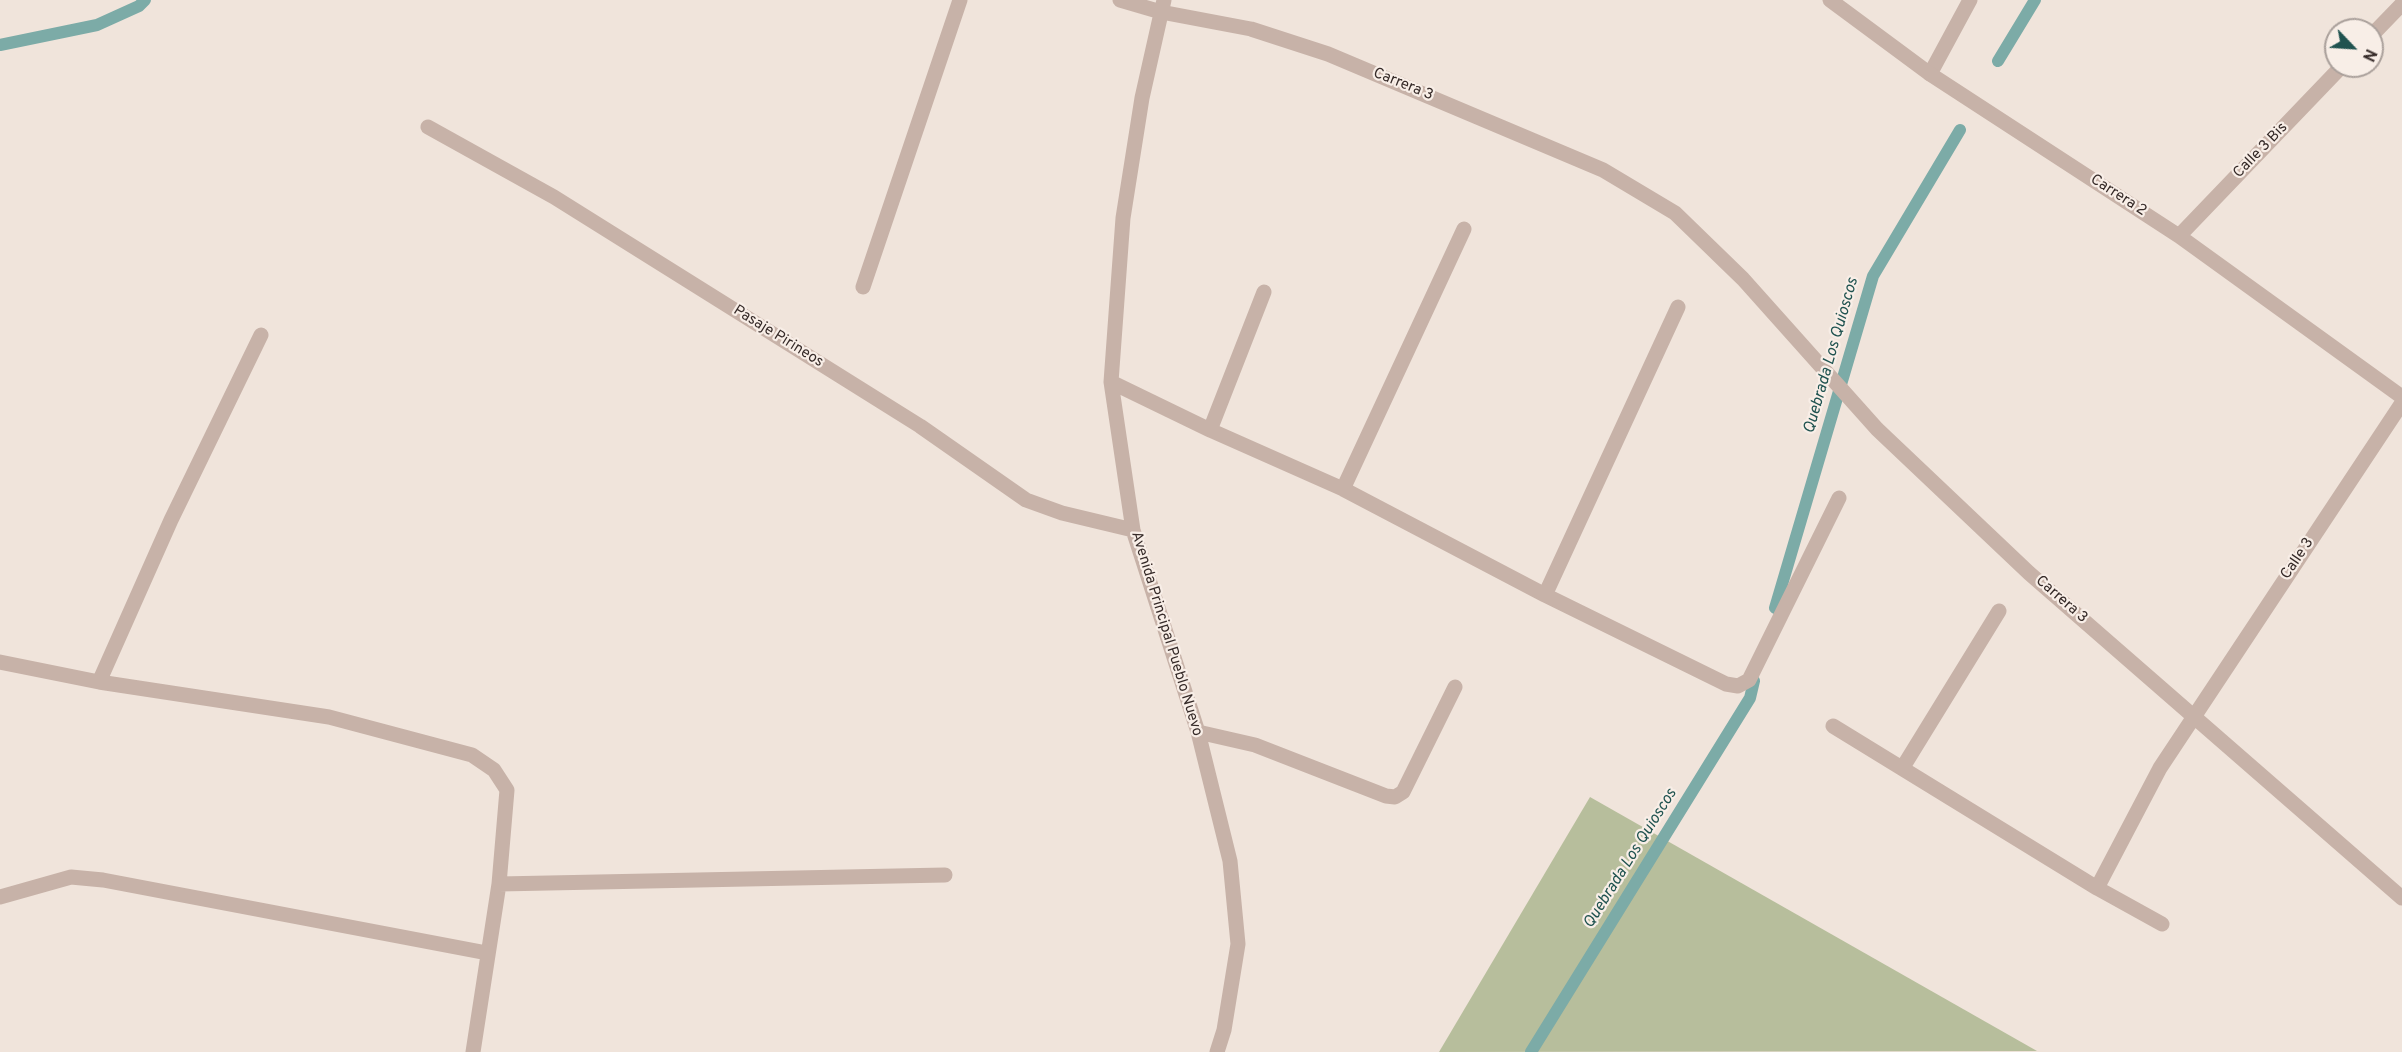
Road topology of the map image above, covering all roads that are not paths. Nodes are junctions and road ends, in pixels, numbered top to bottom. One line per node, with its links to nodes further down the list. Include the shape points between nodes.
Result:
1 (960, 0): 13 (street)
2 (1120, 0): 6 (street, Carrera 3)
3 (1830, 0): 8 (street, Carrera 2)
4 (1971, 0): 8 (street)
5 (2402, 4): 7 (street)
6 (1162, 6): 17 (street, Avenida Principal Pueblo Nuevo, via 1142,98 1123,218); 29 (street, Carrera 3, via 1328,54 1593,166 1675,213 1743,279 1877,429 2030,573)
7 (2384, 23)
8 (1930, 74): 12 (street, Carrera 2)
9 (2330, 78): 12 (street, Calle 3 Bis)
10 (428, 127): 23 (street, Pasaje Pirineos, via 574,209 920,426 1026,500)
11 (1464, 230): 21 (street)
12 (2179, 236): 18 (street, Carrera 2)
13 (863, 287)
14 (1264, 292): 20 (street)
15 (1678, 307): 24 (street)
16 (261, 335): 27 (street, via 171,520)
17 (1111, 382): 20 (street); 23 (street, Avenida Principal Pueblo Nuevo)
18 (2402, 397)
19 (2402, 403): 29 (street, Calle 3)
20 (1210, 430): 21 (street)
21 (1343, 489): 24 (street)
22 (1839, 498): 24 (street, via 1749,680 1738,686 1726,684)
23 (1133, 530): 31 (street, Avenida Principal Pueblo Nuevo)
24 (1545, 595)
25 (1999, 611): 32 (street)
26 (0, 662): 27 (street)
27 (99, 682): 34 (street, via 329,717 472,755 494,770 507,790)
28 (1455, 687): 31 (street, via 1403,792 1395,797 1255,745)
29 (2194, 715): 35 (street, Calle 3, via 2160,768); 37 (street, Carrera 3)
30 (1833, 726): 32 (street)
31 (1198, 732): 41 (street, Avenida Principal Pueblo Nuevo, via 1230,861 1238,944)
32 (1903, 767): 35 (street)
33 (945, 875): 34 (street)
34 (499, 884): 39 (street)
35 (2097, 888): 38 (street)
36 (0, 897): 39 (street, via 71,877 103,880)
37 (2402, 898)
38 (2162, 924)
39 (487, 953): 40 (street)
40 (473, 1052)
41 (1217, 1052)

